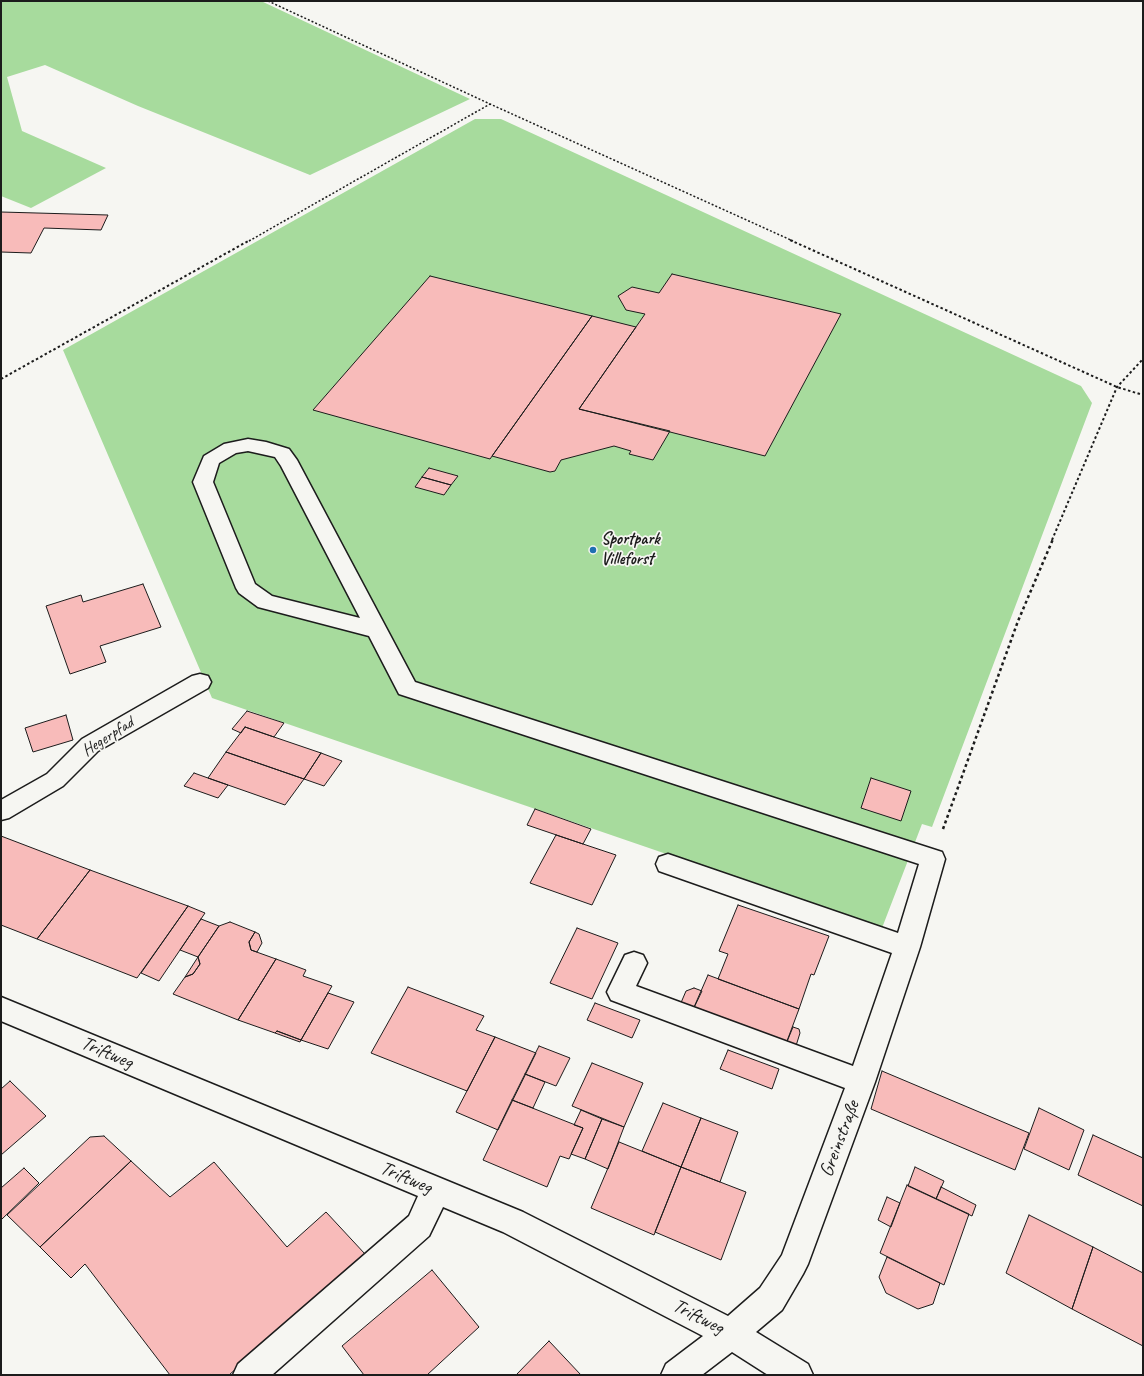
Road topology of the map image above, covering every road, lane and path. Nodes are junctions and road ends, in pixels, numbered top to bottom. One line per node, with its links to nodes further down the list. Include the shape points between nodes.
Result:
1 (268, 1): 2 (path)
2 (490, 104): 4 (path); 5 (path)
3 (1143, 359): 5 (path)
4 (1, 379)
5 (1117, 387): 6 (path); 10 (path, via 1018,621)
6 (1143, 395)
7 (376, 630): 7 (street, via 282,453 248,445 231,448 210,460 202,482 246,588 265,602); 10 (street, via 407,688)
8 (200, 682): 9 (street, Hegerpfad, via 90,745 55,780)
9 (1, 811)
10 (933, 859): 12 (street, Greinstraße)
11 (668, 864): 12 (street)
12 (907, 947): 15 (street, Greinstraße)
13 (634, 963): 15 (street, via 620,992)
14 (1, 1009): 16 (street, Triftweg)
15 (862, 1082): 17 (street, Greinstraße, via 793,1264 771,1299)
16 (436, 1190): 17 (street, Triftweg, via 513,1222); 18 (street, via 419,1226)
17 (731, 1334): 19 (street, Greinstraße); 20 (street, Triftweg)
18 (249, 1375)
19 (677, 1375)
20 (797, 1375)

